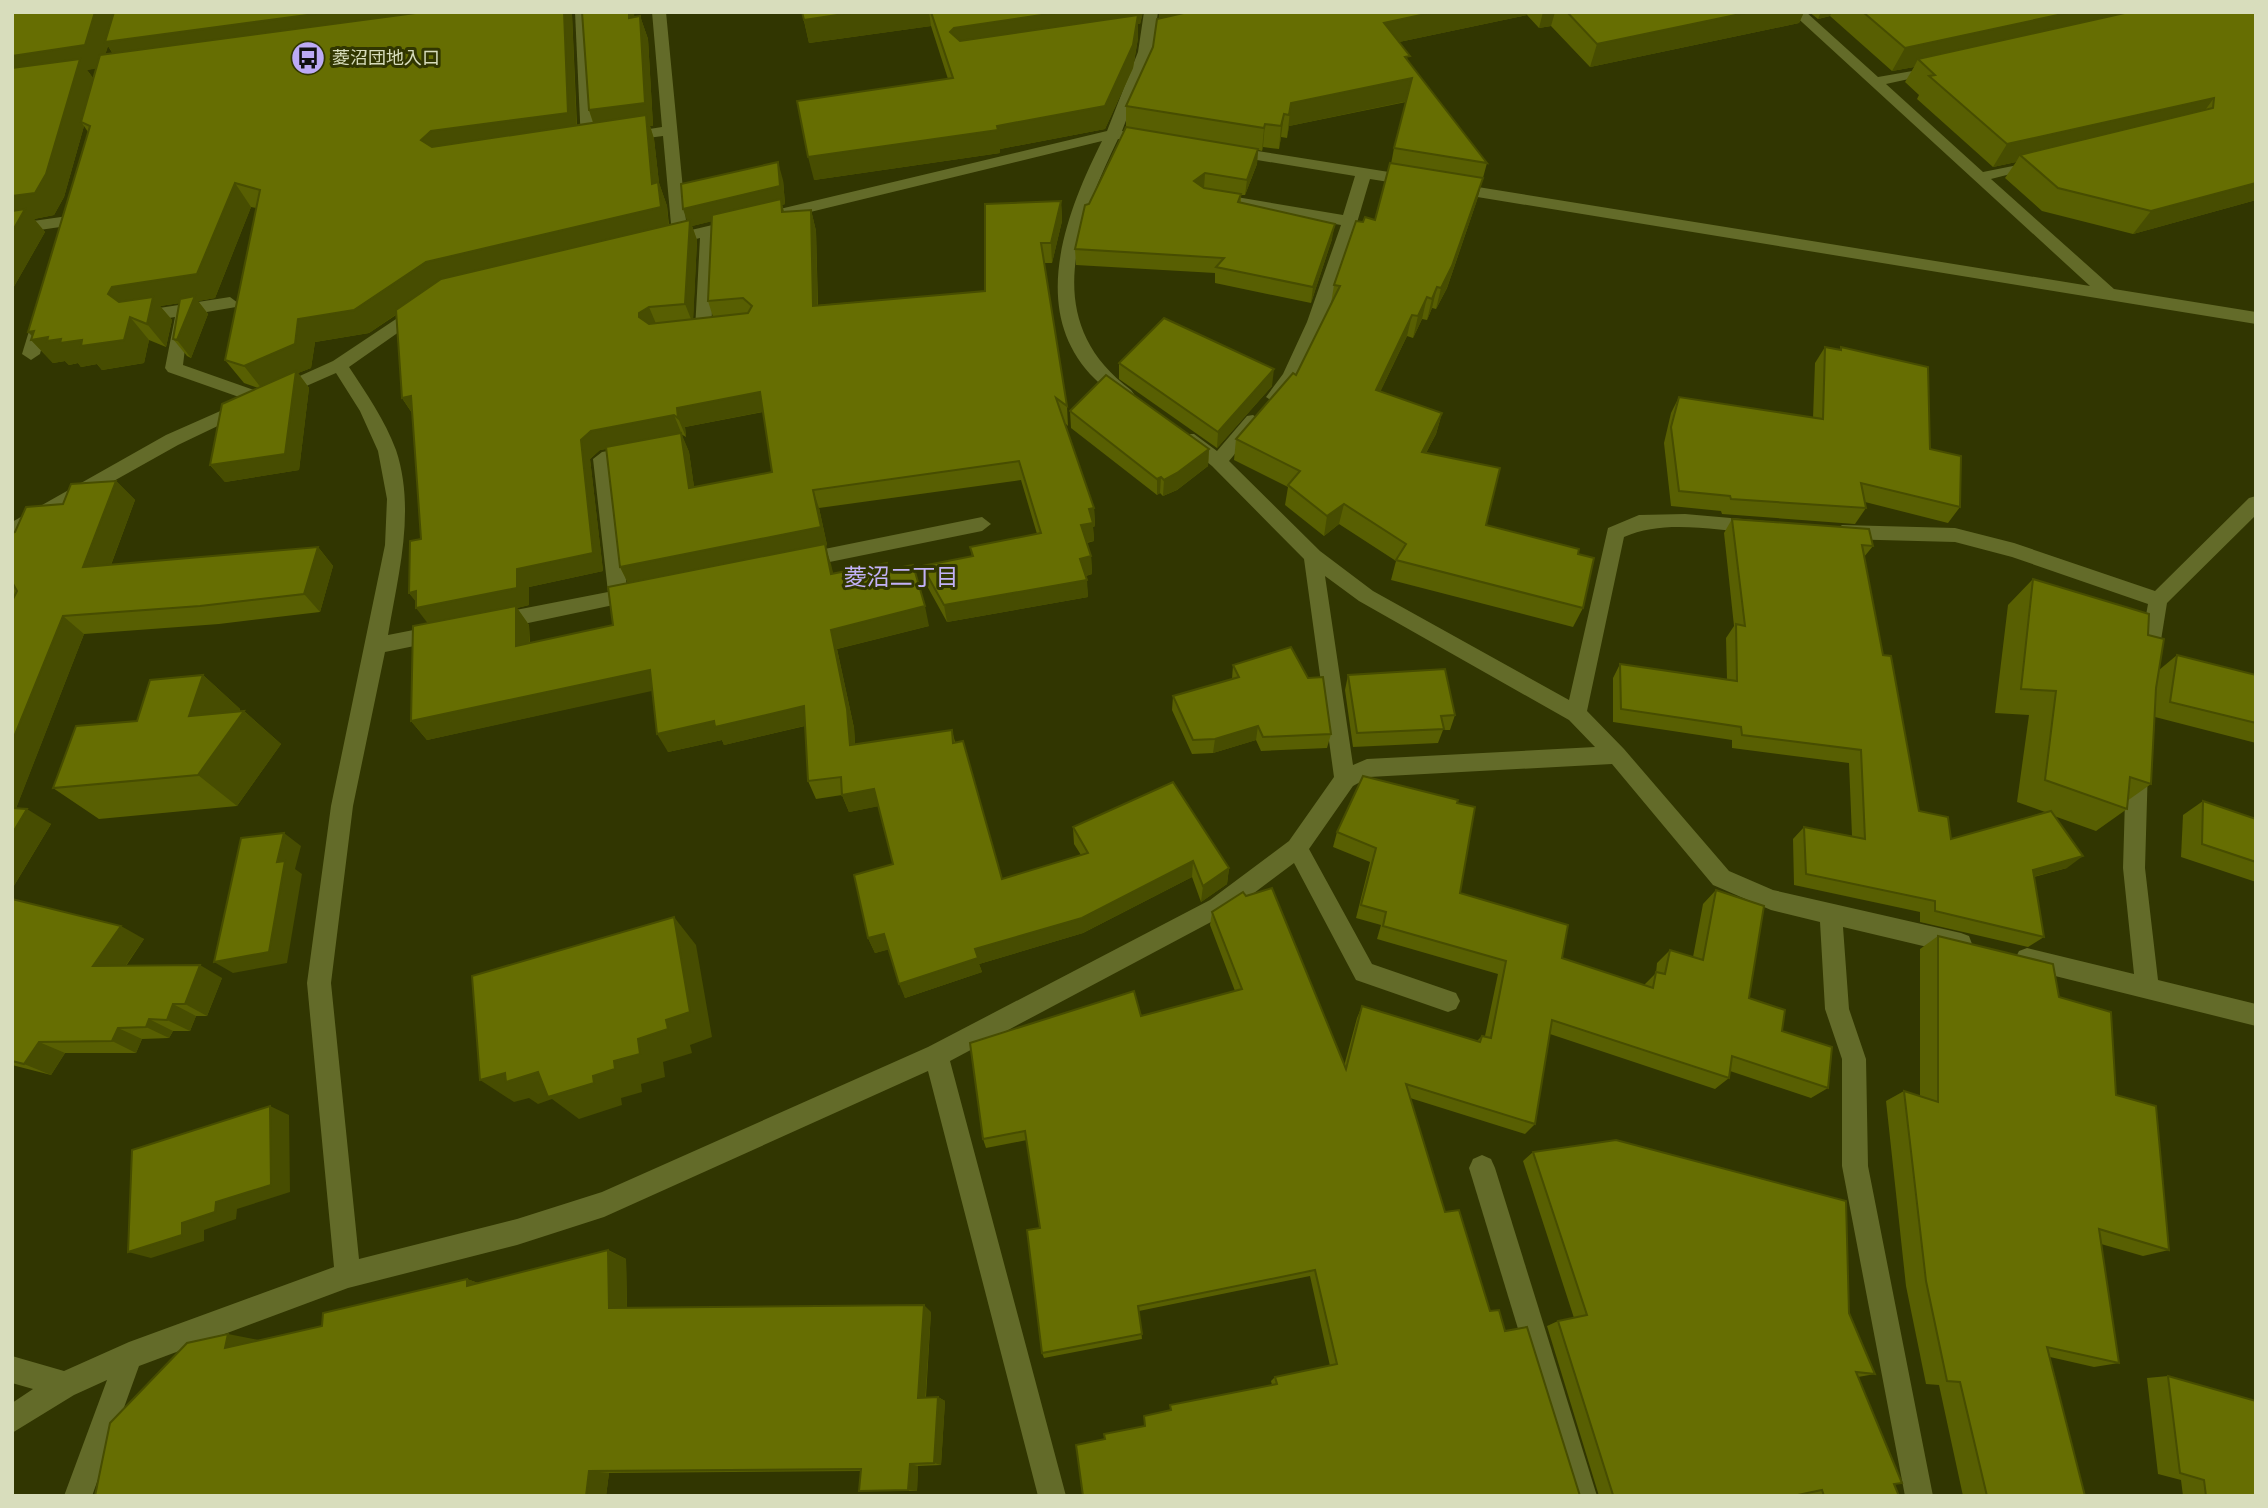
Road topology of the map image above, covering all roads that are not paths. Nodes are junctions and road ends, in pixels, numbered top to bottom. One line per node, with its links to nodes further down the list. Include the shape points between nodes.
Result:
1 (582, 12): 7 (street, via 581,143)
2 (659, 12): 7 (street)
3 (1152, 12): 8 (street, via 1143,69)
4 (1798, 12): 6 (street)
5 (1957, 65): 6 (street)
6 (1876, 82): 13 (street)
7 (670, 130): 19 (street)
8 (1114, 134): 9 (street); 18 (street); 32 (street, via 1071,225 1063,264 1065,303 1082,354 1106,380)
9 (1158, 141)
10 (1213, 149): 12 (street)
11 (2047, 161): 13 (street)
12 (1364, 173): 16 (street); 21 (street)
13 (1981, 177): 21 (street)
14 (1204, 196): 16 (street)
15 (68, 221): 17 (street)
16 (1349, 221): 35 (street, via 1289,381)
17 (12, 229)
18 (708, 231): 19 (street); 28 (street, via 697,331)
19 (680, 238): 20 (street)
20 (654, 244)
21 (2111, 296): 27 (street)
22 (435, 299): 30 (street)
23 (46, 301): 29 (street)
24 (230, 303): 25 (street)
25 (185, 309): 26 (street); 31 (street, via 174,369)
26 (138, 317)
27 (2256, 318)
28 (725, 328)
29 (31, 354)
30 (338, 365): 31 (street); 46 (street, via 368,410 387,451 396,499 394,545)
31 (262, 399): 39 (street, via 172,440)
32 (1140, 404)
33 (1173, 429): 35 (street)
34 (655, 449): 44 (street, via 602,459)
35 (1218, 461): 41 (street)
36 (2256, 503): 45 (street)
37 (982, 524): 42 (street)
38 (1781, 528): 48 (street, via 1639,522 1615,533)
39 (12, 531)
40 (1822, 531): 45 (street, via 1955,535 2014,550)
41 (1313, 556): 48 (street, via 1366,596); 51 (street)
42 (780, 565)
43 (659, 589): 44 (street)
44 (618, 597): 46 (street)
45 (2158, 600): 47 (street)
46 (376, 646): 59 (street, via 342,806 319,983)
47 (2144, 688)
48 (1576, 714): 50 (street)
49 (2138, 739): 54 (street, via 2134,868)
50 (1617, 755): 51 (street, via 1367,768); 53 (street, via 1721,878 1771,900)
51 (1345, 779): 52 (street)
52 (1297, 848): 55 (street, via 1364,972); 57 (street, via 1218,907)
53 (1831, 913): 54 (street); 67 (street, via 1838,1009 1854,1059 1855,1166)
54 (2147, 988): 56 (street)
55 (1448, 1000)
56 (2256, 1015)
57 (936, 1055): 59 (street, via 604,1204 517,1232); 65 (street)
58 (1482, 1168): 66 (street)
59 (348, 1275): 60 (street)
60 (129, 1356): 62 (street); 64 (street)
61 (12, 1369): 62 (street)
62 (64, 1385): 63 (street)
63 (12, 1419)
64 (78, 1496)
65 (1052, 1496)
66 (1583, 1496)
67 (1919, 1496)

